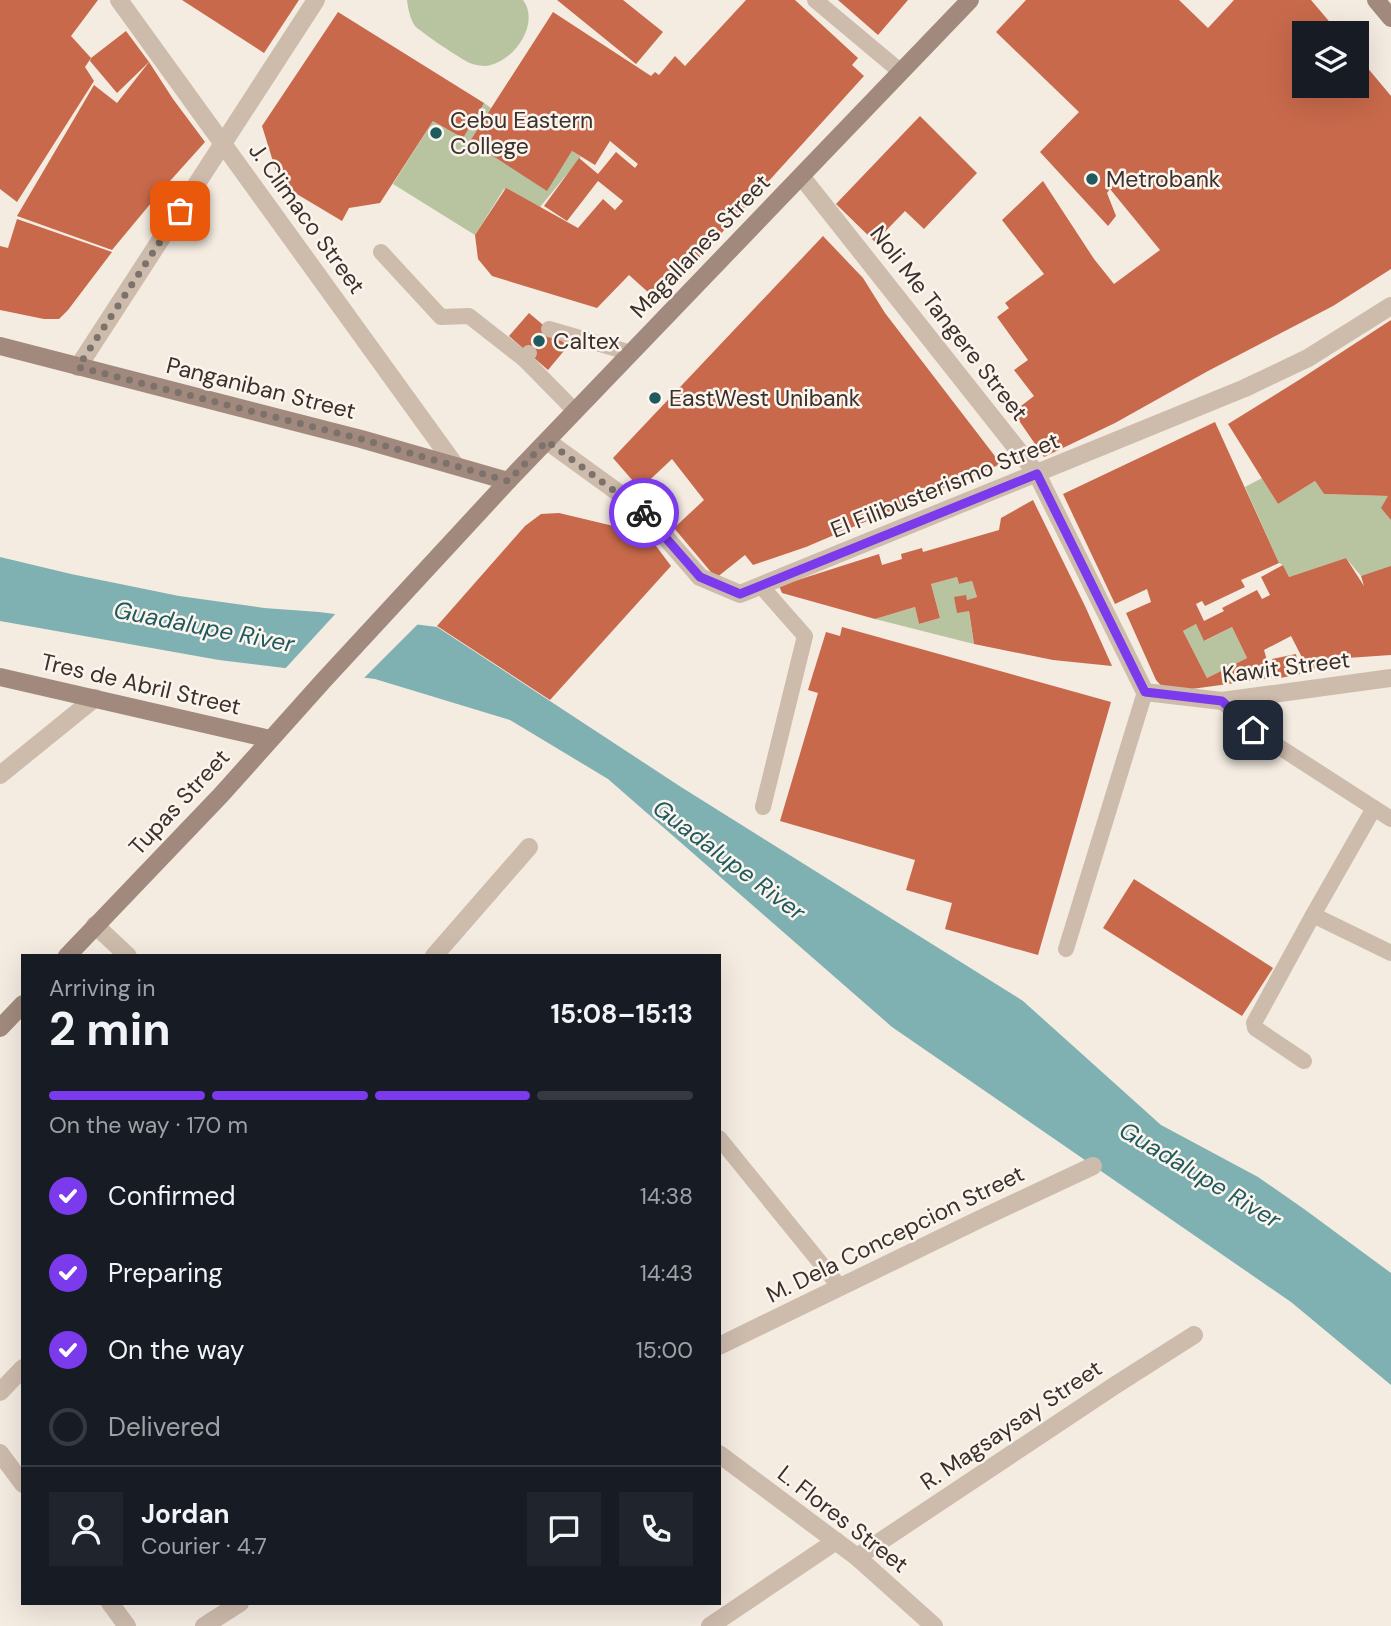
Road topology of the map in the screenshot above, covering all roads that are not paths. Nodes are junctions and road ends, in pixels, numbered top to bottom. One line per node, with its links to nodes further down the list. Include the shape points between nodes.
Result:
1 (119, 0): 8 (street, J. Climaco Street)
2 (316, 0): 8 (street)
3 (815, 0): 7 (lane)
4 (970, 0): 7 (street, Magallanes Street)
5 (1376, 0): 6 (street)
6 (1391, 18)
7 (901, 72): 9 (street, Magallanes Street)
8 (223, 143): 15 (street); 18 (street, J. Climaco Street)
9 (801, 176): 14 (street, Magallanes Street); 19 (street, Noli Me Tangere Street)
10 (381, 252): 16 (lane, via 441,317 469,316 526,356)
11 (1391, 306): 19 (street, El Filibusterismo Street, via 1308,358 1258,382)
12 (549, 329): 14 (lane)
13 (0, 346): 15 (street, Panganiban Street)
14 (631, 353): 16 (street, Magallanes Street)
15 (78, 367): 18 (street, Panganiban Street)
16 (575, 411): 17 (street, Magallanes Street)
17 (547, 441): 20 (street, Magallanes Street); 21 (street, El Filibusterismo Street, via 640,509 700,577 740,594)
18 (455, 465): 20 (street, Panganiban Street)
19 (1037, 474): 21 (street, El Filibusterismo Street); 25 (street, Noli Me Tangere Street)
20 (508, 481): 24 (street, Magallanes Street)
21 (761, 586): 30 (lane, via 805,636)
22 (0, 677): 26 (street, Tres de Abril Street)
23 (1391, 678): 27 (street, Kawit Street)
24 (324, 680): 28 (street, Tupas Street)
25 (1145, 692): 27 (street, Kawit Street); 36 (lane)
26 (94, 698): 28 (street, Tres de Abril Street); 29 (street)
27 (1222, 701): 31 (lane, via 1253,730)
28 (270, 739): 35 (street, Tupas Street)
29 (0, 775)
30 (763, 807)
31 (1374, 808): 32 (lane); 34 (lane)
32 (1391, 819)
33 (529, 847): 40 (street)
34 (1313, 915): 37 (lane); 43 (lane, via 1254,1023)
35 (95, 925): 38 (street, Tupas Street); 39 (street)
36 (1066, 949)
37 (1391, 953)
38 (69, 954)
39 (126, 954)
40 (436, 954)
41 (21, 1006): 42 (street)
42 (0, 1028)
43 (1304, 1061)
44 (721, 1140): 46 (lane)
45 (1093, 1166): 46 (street, M. Dela Concepcion Street)
46 (839, 1286): 48 (street, M. Dela Concepcion Street)
47 (1194, 1335): 55 (street, R. Magsaysay Street)
48 (721, 1345)
49 (21, 1370): 50 (street)
50 (0, 1392)
51 (0, 1453): 53 (street)
52 (721, 1455): 54 (street, L. Flores Street)
53 (21, 1481)
54 (836, 1541): 55 (street, L. Flores Street); 60 (street)
55 (857, 1557): 61 (street, L. Flores Street)
56 (111, 1605): 58 (street)
57 (237, 1605): 59 (street)
58 (127, 1626)
59 (204, 1626)
60 (710, 1626)
61 (934, 1626)

